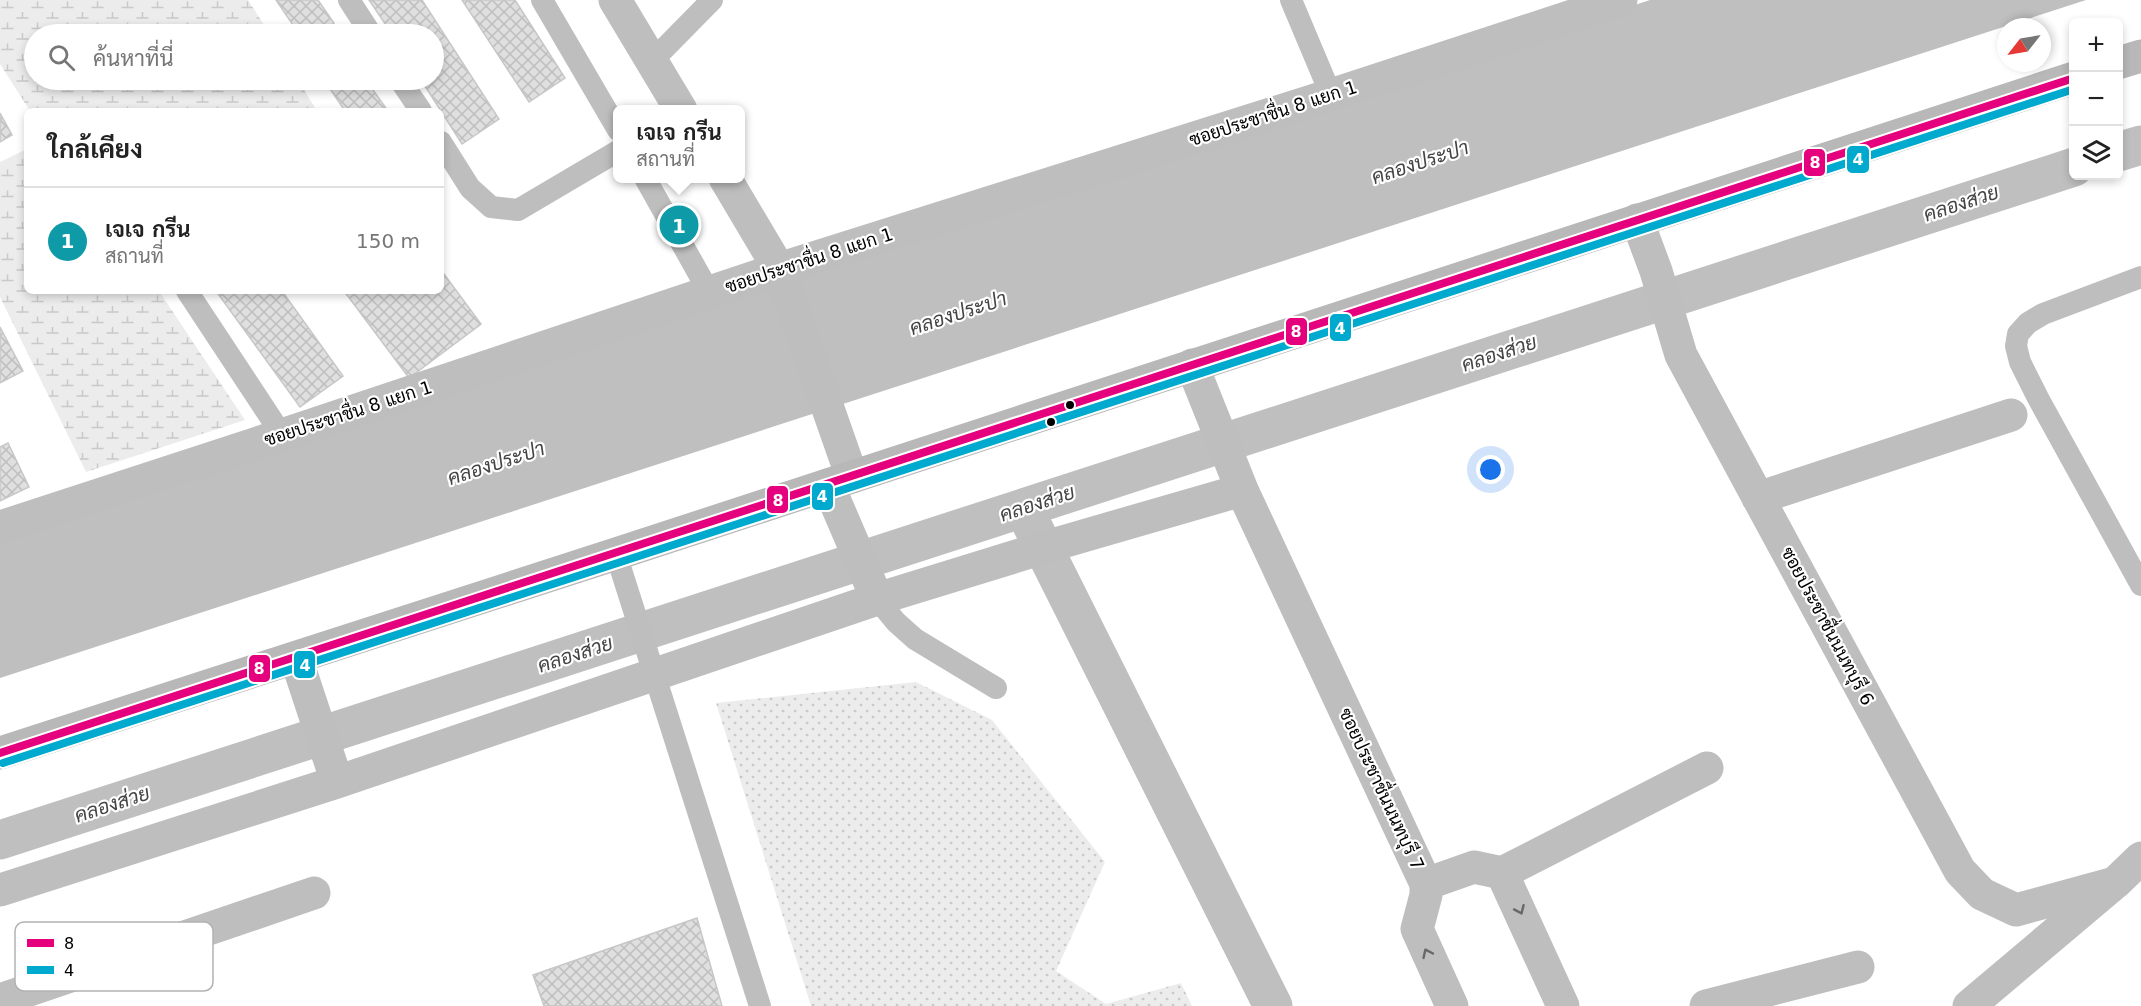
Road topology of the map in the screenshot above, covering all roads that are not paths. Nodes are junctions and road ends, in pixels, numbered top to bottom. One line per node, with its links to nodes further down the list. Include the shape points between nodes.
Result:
1 (349, 0): 8 (lane)
2 (542, 0): 17 (lane)
3 (615, 0): 11 (street)
4 (712, 0): 11 (lane)
5 (1291, 0): 14 (lane)
6 (1621, 0): 7 (street, ซอยประชาชื่น 8 แยก 1)
7 (1556, 10): 14 (street, ซอยประชาชื่น 8 แยก 1)
8 (365, 24)
9 (2141, 56): 10 (main road)
10 (2123, 61)
11 (651, 62): 15 (street)
12 (2069, 79): 22 (main road)
13 (407, 90): 16 (lane)
14 (1331, 95): 23 (street, ซอยประชาชื่น 8 แยก 1)
15 (678, 105)
16 (419, 108)
17 (613, 121)
18 (444, 147): 19 (lane, via 470,188 491,207 518,210)
19 (613, 154)
20 (648, 183): 25 (lane)
21 (728, 183): 23 (street)
22 (1637, 220): 27 (main road); 32 (street, ซอยประชาชื่นนนทบุรี 6, via 1681,355)
23 (781, 272): 25 (street, ซอยประชาชื่น 8 แยก 1); 31 (street, via 834,422)
24 (2141, 277): 35 (lane, via 2043,314 2018,334 2016,346 2038,398)
25 (709, 292): 29 (street, ซอยประชาชื่น 8 แยก 1)
26 (189, 294): 29 (lane)
27 (1192, 365): 30 (street, ซอยประชาชื่นนนทบุรี 7); 31 (main road)
28 (2011, 415): 32 (street)
29 (282, 435): 33 (street, ซอยประชาชื่น 8 แยก 1)
30 (1238, 480): 36 (street, via 1004,560); 46 (street, ซอยประชาชื่นนนทบุรี 7)
31 (840, 481): 34 (main road); 36 (street, via 851,537)
32 (1758, 498): 45 (street, ซอยประชาชื่นนนทบุรี 6, via 1960,871 1982,894 2016,910)
33 (0, 526)
34 (616, 555): 37 (main road); 38 (lane)
35 (2141, 585)
36 (874, 592): 38 (street); 39 (lane, via 896,622 915,639)
37 (296, 658): 40 (main road); 42 (street)
38 (652, 665): 42 (street); 53 (lane)
39 (996, 688)
40 (0, 753)
41 (1707, 768): 44 (street)
42 (334, 772): 47 (street)
43 (2141, 858): 45 (street)
44 (1502, 873): 46 (street, via 1474,867); 55 (street, one-way to 55)
45 (2115, 883): 57 (street)
46 (1426, 884): 54 (street, one-way to 46, via 1417,929)
47 (0, 891)
48 (314, 893): 49 (street)
49 (213, 927)
50 (1858, 967): 56 (street)
51 (26, 991): 52 (street)
52 (0, 1000)
53 (760, 1006)
54 (1452, 1006)
55 (1563, 1006)
56 (1707, 1006)
57 (1969, 1006)

